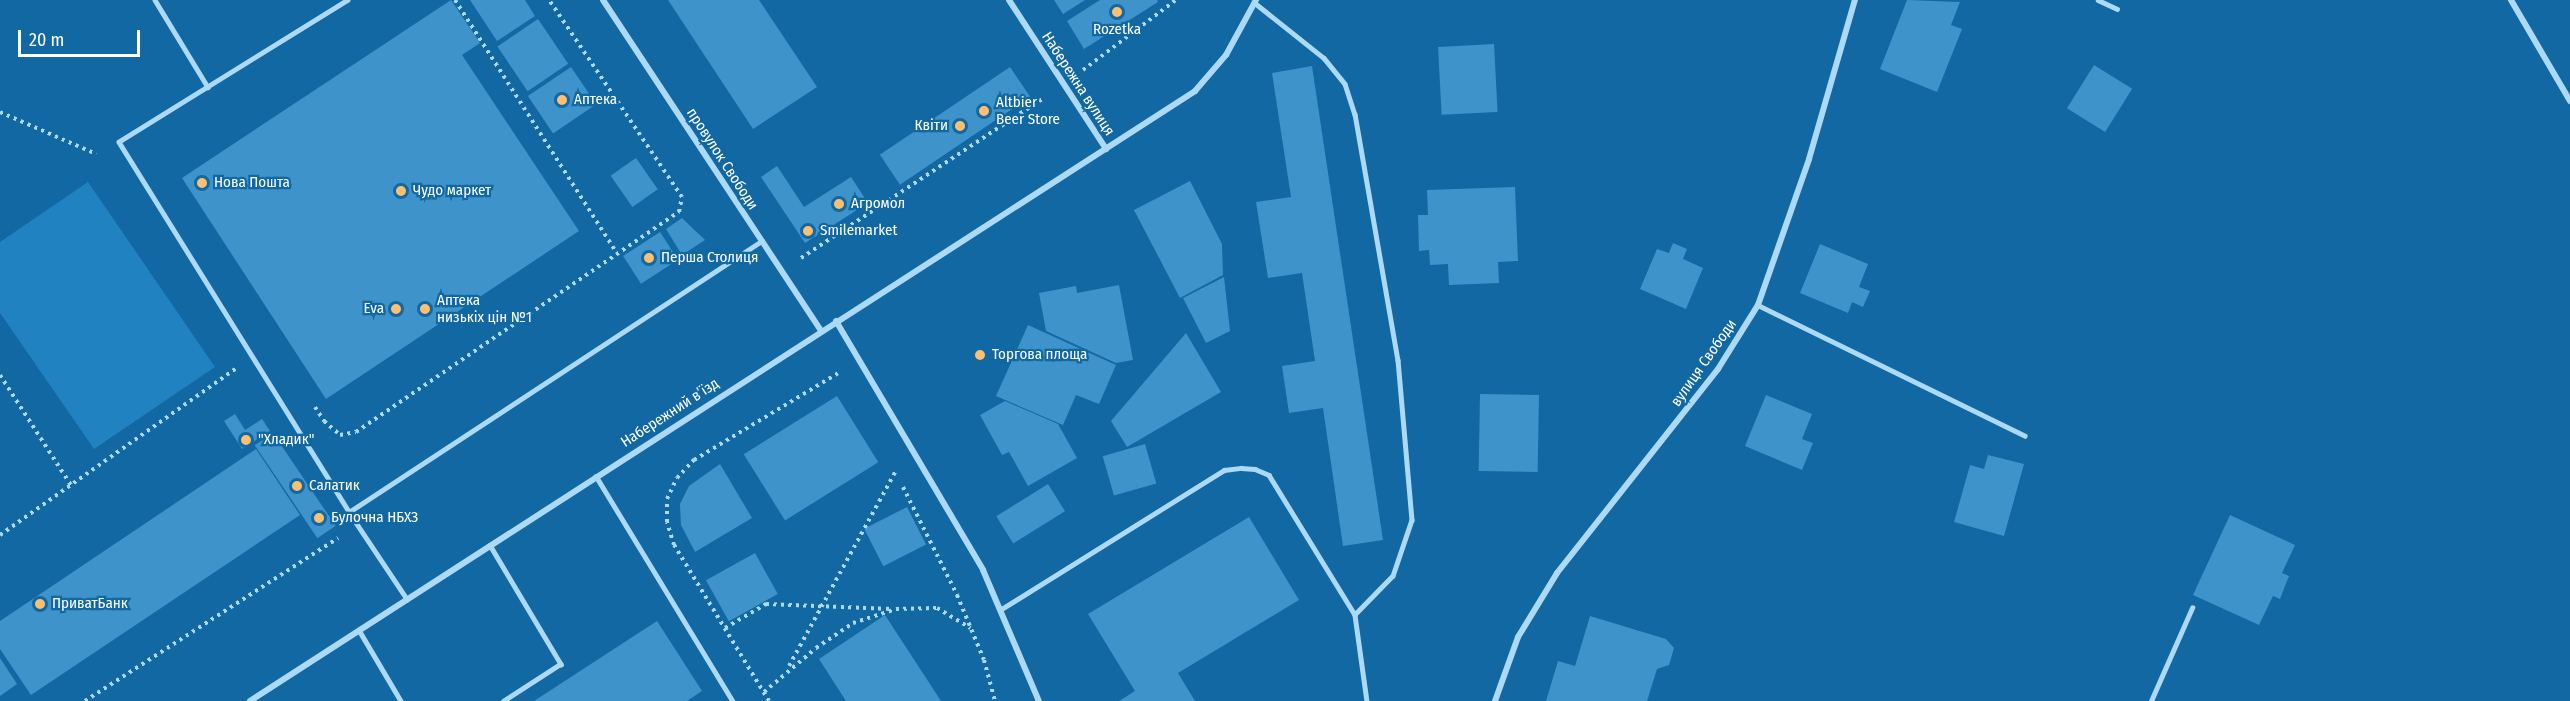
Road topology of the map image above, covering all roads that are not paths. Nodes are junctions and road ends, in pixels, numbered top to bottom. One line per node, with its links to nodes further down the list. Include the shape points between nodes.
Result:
1 (155, 0): 10 (lane)
2 (348, 0): 10 (lane)
3 (603, 0): 13 (street, провулок Свободи)
4 (1009, 0): 12 (street, Набережна вулиця)
5 (1855, 0): 14 (street, вулиця Свободи, via 1809,159)
6 (2098, 0): 9 (lane)
7 (2511, 0): 11 (street)
8 (1256, 1): 12 (street, Набережна вулиця, via 1226,55 1195,91); 24 (lane, via 1324,58 1345,84 1355,114 1398,360 1412,520 1393,576)
9 (2117, 9)
10 (208, 87): 19 (lane, via 119,142)
11 (2570, 101)
12 (1106, 150): 15 (street, Набережний в’їзд)
13 (762, 242): 16 (street, провулок Свободи); 19 (lane)
14 (1758, 305): 17 (lane); 32 (street, вулиця Свободи, via 1718,369 1557,573 1518,637)
15 (836, 321): 16 (street, Набережний в’їзд); 23 (street, via 983,570)
16 (821, 331): 18 (street, Набережний в’їзд)
17 (2025, 436)
18 (596, 476): 20 (street, Набережний в’їзд); 29 (lane)
19 (349, 512): 21 (lane)
20 (490, 545): 21 (street, Набережний в’їзд); 28 (lane, via 561,664)
21 (406, 599): 25 (street, Набережний в’їзд)
22 (2192, 608): 33 (lane)
23 (1000, 610): 24 (lane, via 1224,470 1241,468 1269,475); 30 (street)
24 (1355, 615): 31 (lane)
25 (359, 630): 26 (street, Набережний в’їзд); 27 (lane)
26 (250, 701)
27 (401, 701)
28 (504, 701)
29 (733, 701)
30 (1039, 701)
31 (1367, 701)
32 (1495, 701)
33 (2151, 701)

